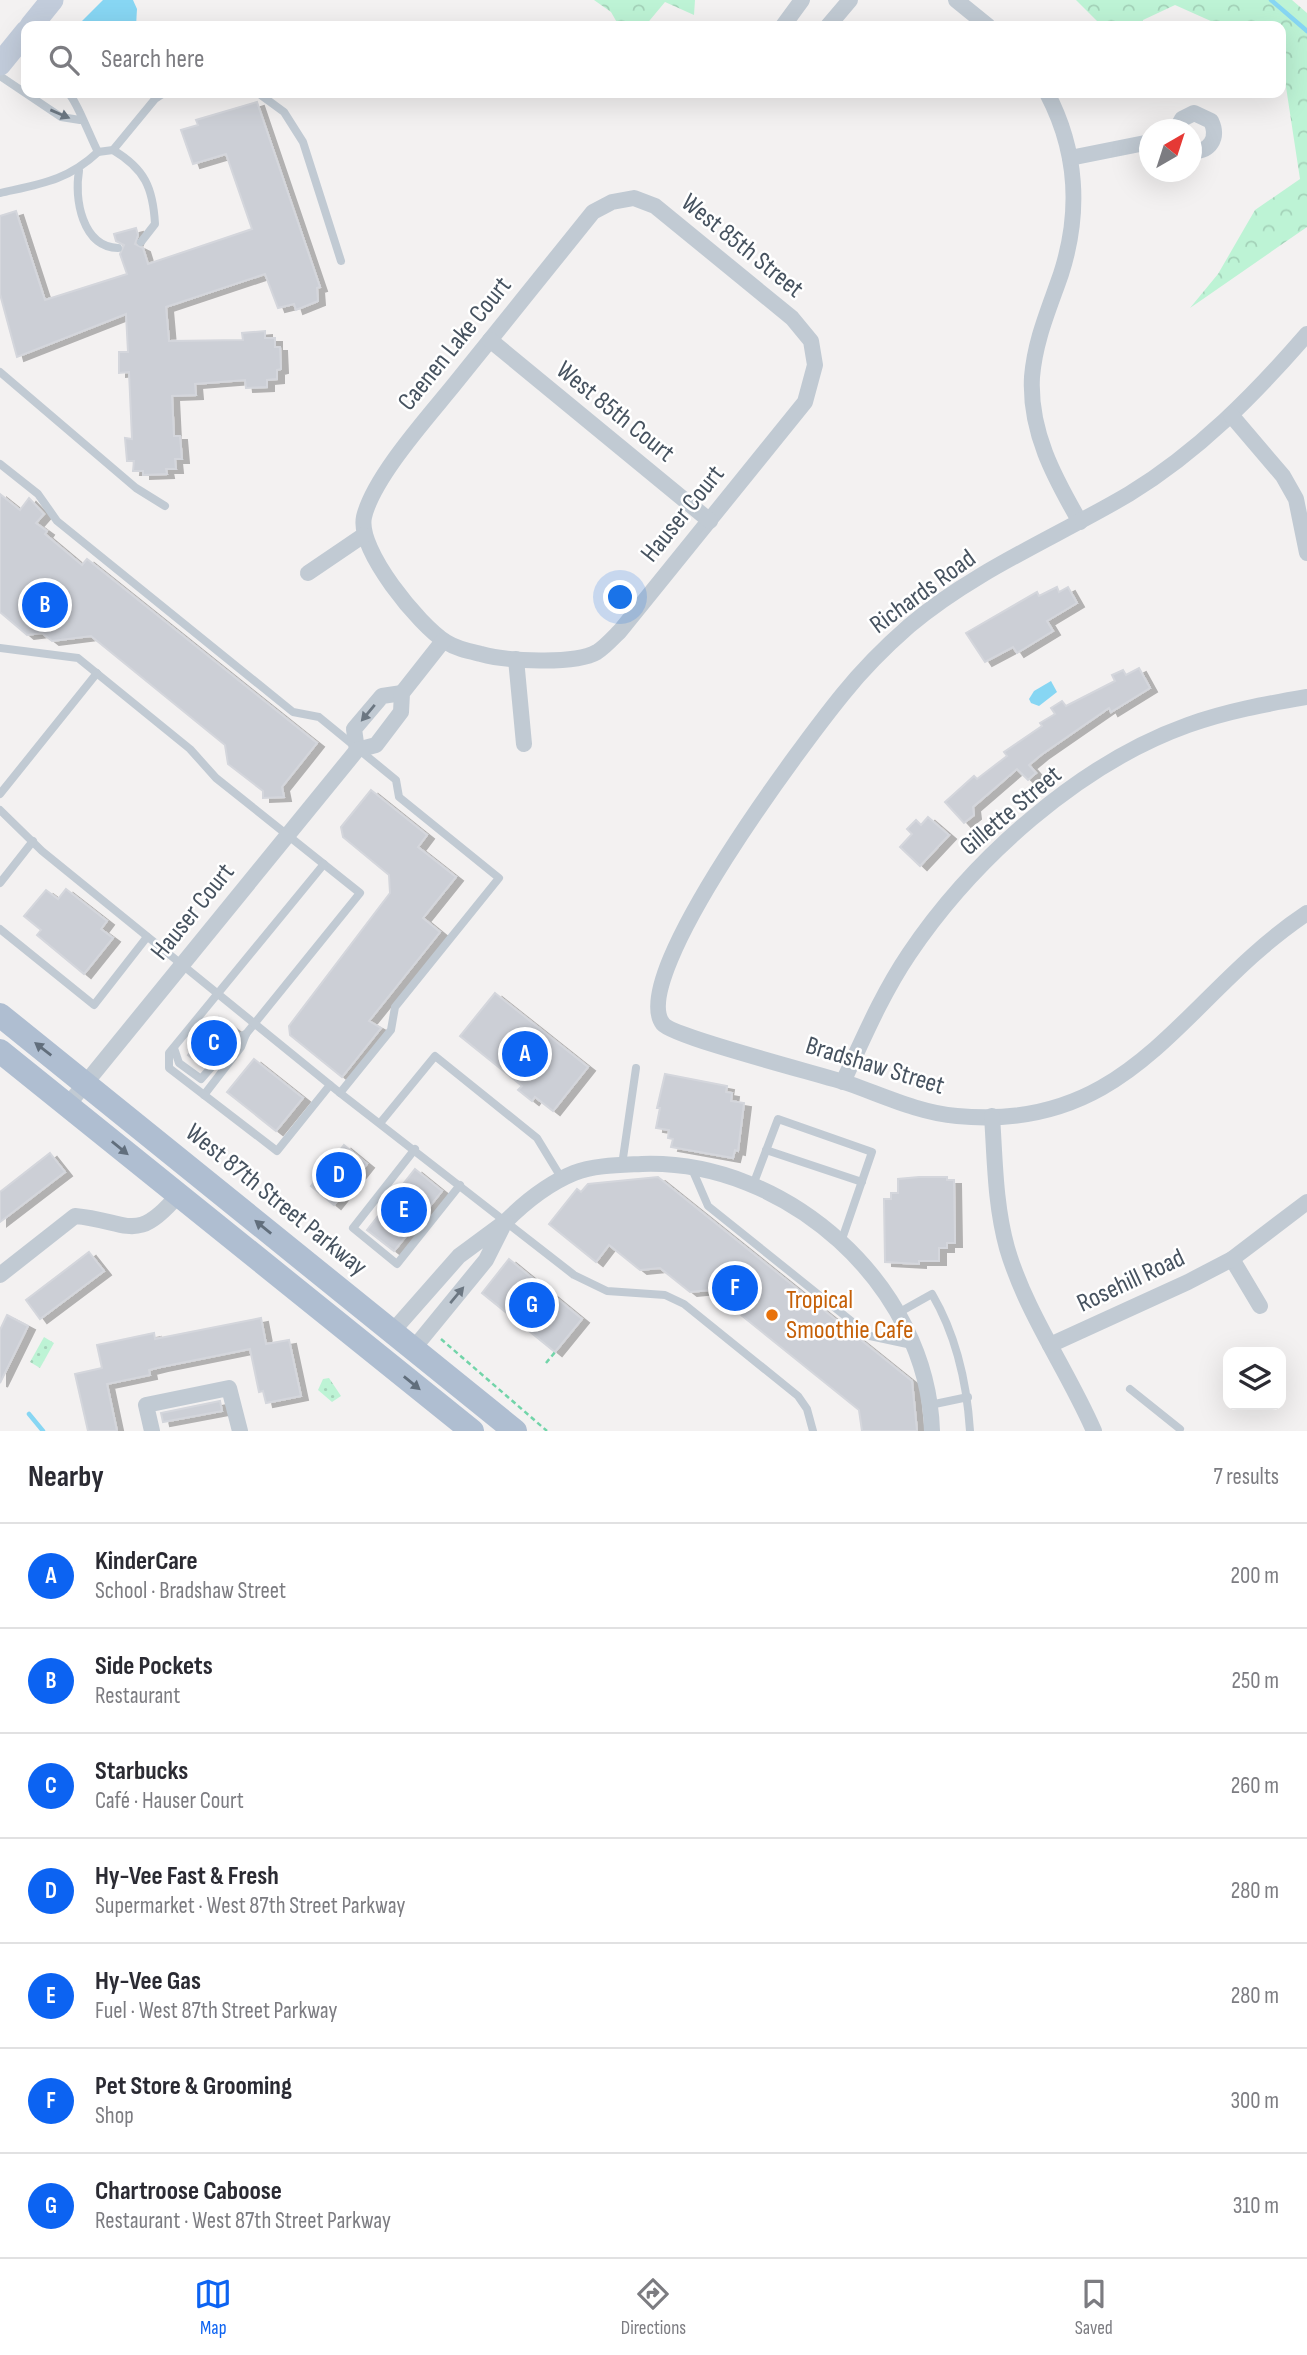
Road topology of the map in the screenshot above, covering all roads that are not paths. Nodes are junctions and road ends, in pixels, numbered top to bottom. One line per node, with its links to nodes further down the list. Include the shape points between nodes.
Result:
1 (52, 0): 5 (main road)
2 (802, 0): 6 (street)
3 (850, 0): 7 (street)
4 (956, 0): 8 (street)
5 (35, 21)
6 (787, 21)
7 (832, 21)
8 (982, 21)
9 (0, 76): 10 (lane, one-way to 10)
10 (21, 90)
11 (33, 98): 17 (lane, one-way to 17, via 61,117)
12 (75, 98): 17 (lane)
13 (156, 98): 19 (lane)
14 (265, 98): 28 (lane, via 284,112 303,142)
15 (1048, 98): 22 (street, via 1062,125)
16 (1182, 119): 20 (street, via 1194,113 1211,121 1215,133 1211,145)
17 (80, 120): 21 (lane)
18 (1139, 144): 22 (street)
19 (113, 150): 21 (lane); 26 (lane, via 140,172 153,194 155,224)
20 (1202, 150)
21 (98, 152): 23 (lane)
22 (1070, 158): 37 (street, via 1075,190 1071,238 1040,332 1032,379 1041,442)
23 (79, 171): 24 (lane, via 60,180); 27 (lane, via 78,206 88,228 101,242)
24 (0, 193)
25 (612, 202): 30 (street, Caenen Lake Court, via 593,212); 31 (street, West 85th Street, via 634,198 654,206 792,318 811,341)
26 (141, 242)
27 (118, 248)
28 (341, 261)
29 (1307, 334): 33 (street, Richards Road)
30 (490, 340): 36 (street, West 85th Court); 38 (street, Caenen Lake Court, via 393,464 368,503)
31 (815, 365): 36 (street, Hauser Court, via 805,402)
32 (0, 372): 35 (lane, via 136,488)
33 (1231, 415): 37 (street, Richards Road, via 1169,467); 39 (street, via 1296,499)
34 (0, 464): 48 (lane, via 38,494 57,522 282,704 293,712 319,718)
35 (165, 506)
36 (710, 521): 43 (street, Hauser Court, via 620,631 597,652 584,657)
37 (1080, 522): 61 (street, Richards Road, via 961,589 912,624 843,694 705,888 657,1000)
38 (364, 535): 40 (street); 41 (street, via 394,590)
39 (1307, 553)
40 (308, 573)
41 (443, 641): 43 (street, Hauser Court, via 471,652); 45 (street, Hauser Court)
42 (0, 648): 44 (lane, via 78,658)
43 (516, 659): 47 (street)
44 (97, 674): 49 (lane); 51 (lane)
45 (402, 693): 48 (street, Hauser Court, via 401,712 376,745); 48 (street, Hauser Court, one-way to 48, via 382,696 354,729)
46 (1307, 697): 67 (street, Gillette Street, via 1232,710 1186,725 1132,751 1048,806 968,879 936,916 878,1008)
47 (524, 744)
48 (357, 750): 51 (street, Hauser Court); 70 (lane, via 396,780 399,797 499,878 395,1007 391,1030)
49 (0, 794)
50 (0, 810): 52 (lane)
51 (288, 835): 53 (lane); 58 (street, Hauser Court)
52 (33, 841): 54 (lane); 57 (lane)
53 (324, 864): 59 (lane); 62 (lane, via 360,893)
54 (0, 883)
55 (1307, 913): 73 (street, Bradshaw Street, via 1264,946 1148,1058 1115,1081 1046,1111)
56 (0, 929): 57 (lane, via 94,1005)
57 (147, 936): 58 (lane)
58 (182, 965): 59 (lane); 68 (street, Hauser Court)
59 (218, 995): 62 (lane); 64 (lane)
60 (0, 1015): 68 (main road, West 87th Street Parkway, one-way to 60)
61 (660, 1021): 67 (street, Bradshaw Street, via 670,1031)
62 (254, 1024): 63 (lane); 69 (lane)
63 (246, 1034): 64 (lane, via 237,1038 201,1079 179,1063); 71 (lane)
64 (174, 1048): 71 (lane, via 169,1068)
65 (0, 1051): 72 (main road)
66 (636, 1068): 77 (lane)
67 (843, 1082): 73 (street, Bradshaw Street, via 926,1110)
68 (85, 1083): 72 (street, Hauser Court); 92 (main road, West 87th Street Parkway, one-way to 68)
69 (330, 1085): 70 (lane); 71 (lane, via 277,1152)
70 (340, 1093): 74 (lane)
71 (204, 1095)
72 (67, 1106): 83 (main road, one-way to 83)
73 (992, 1116): 94 (street, via 998,1204 1007,1248)
74 (381, 1122): 75 (lane); 79 (lane, via 435,1056 537,1138)
75 (415, 1149): 81 (lane); 81 (lane, via 353,1228 397,1264)
76 (766, 1150): 80 (lane); 80 (lane, via 778,1119 872,1152); 82 (lane)
77 (622, 1165): 78 (street); 79 (street)
78 (692, 1168): 82 (street); 93 (lane, via 708,1206 870,1336)
79 (562, 1179): 85 (street, via 536,1194)
80 (862, 1182): 86 (lane)
81 (460, 1185): 85 (lane)
82 (753, 1185): 86 (street, via 826,1228)
83 (178, 1195): 88 (main road); 89 (street, via 151,1222 138,1227 75,1216)
84 (1307, 1202): 87 (street, Rosehill Road)
85 (505, 1223): 92 (street, via 459,1256); 95 (street, one-way to 85, via 486,1260); 104 (lane, via 573,1275 607,1291 665,1295 684,1304 798,1395)
86 (841, 1242): 91 (street, via 864,1264)
87 (1232, 1259): 90 (street); 94 (street, Rosehill Road)
88 (266, 1265): 95 (main road, via 283,1264 379,1342); 102 (main road, one-way to 102)
89 (0, 1275)
90 (1259, 1306)
91 (898, 1313): 93 (street); 97 (lane, via 932,1294 942,1311)
92 (392, 1332): 95 (main road, West 87th Street Parkway)
93 (912, 1345): 98 (street)
94 (1049, 1345): 107 (street)
95 (414, 1348): 103 (main road, West 87th Street Parkway)
96 (1130, 1389): 99 (lane)
97 (968, 1397): 98 (lane); 106 (lane)
98 (930, 1405): 105 (street)
99 (1181, 1430)
100 (152, 1431): 101 (street, via 146,1405 229,1388)
101 (240, 1431)
102 (472, 1431)
103 (515, 1431)
104 (813, 1431)
105 (932, 1431)
106 (970, 1431)
107 (1094, 1431)

